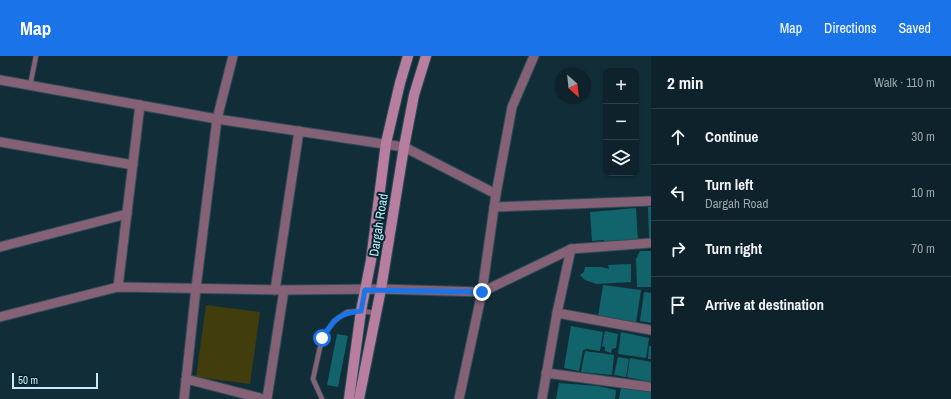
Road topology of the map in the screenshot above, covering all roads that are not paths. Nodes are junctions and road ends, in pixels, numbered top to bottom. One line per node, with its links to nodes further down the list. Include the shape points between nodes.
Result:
1 (36, 56): 7 (lane)
2 (233, 56): 9 (street)
3 (408, 56): 12 (main road, Dargah Road)
4 (426, 56): 13 (main road, Dargah Road, via 414,95)
5 (534, 56): 15 (street, via 512,107)
6 (0, 80): 7 (street)
7 (30, 86): 8 (street)
8 (140, 105): 9 (street); 14 (street)
9 (218, 119): 10 (street); 23 (street)
10 (299, 131): 12 (street); 25 (street)
11 (0, 142): 14 (street)
12 (386, 143): 13 (street); 26 (main road, Dargah Road)
13 (404, 147): 15 (street); 24 (main road, Dargah Road)
14 (133, 165): 18 (street)
15 (496, 194): 17 (street)
16 (651, 201): 17 (street)
17 (494, 207): 27 (street)
18 (127, 214): 20 (street); 22 (street)
19 (651, 243): 21 (street)
20 (0, 247)
21 (571, 249): 27 (street); 30 (street)
22 (118, 287): 23 (street); 31 (street)
23 (196, 288): 25 (street); 34 (street)
24 (381, 289): 26 (street); 27 (street); 29 (main road, Dargah Road)
25 (280, 290): 26 (street); 37 (street)
26 (365, 290): 28 (main road, Dargah Road)
27 (482, 292): 41 (street)
28 (361, 311): 29 (lane); 38 (lane, via 341,315 322,338 313,379); 39 (main road, Dargah Road)
29 (376, 313): 40 (main road, Dargah Road)
30 (557, 313): 32 (street); 33 (street)
31 (0, 317)
32 (651, 330)
33 (546, 373): 35 (street); 42 (street)
34 (186, 379): 36 (street); 37 (street)
35 (651, 387)
36 (184, 399)
37 (265, 399)
38 (322, 399)
39 (349, 399)
40 (360, 399)
41 (460, 399)
42 (542, 399)

